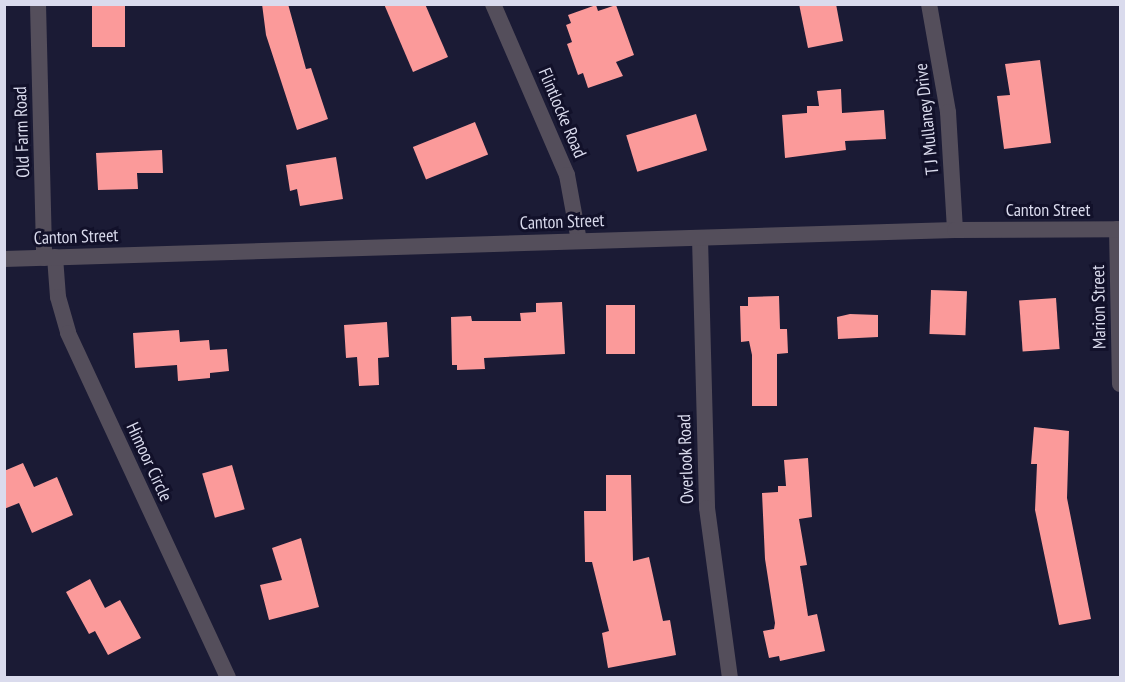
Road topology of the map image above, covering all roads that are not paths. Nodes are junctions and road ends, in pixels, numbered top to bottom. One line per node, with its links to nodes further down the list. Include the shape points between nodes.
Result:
1 (38, 4): 8 (street, Old Farm Road)
2 (493, 4): 7 (street, Flintlocke Road, via 567,175)
3 (929, 4): 5 (street, T J Mullaney Drive, via 948,112)
4 (1119, 229): 5 (street, Canton Street); 10 (street, Marion Street)
5 (955, 230): 6 (street, Canton Street)
6 (700, 238): 7 (street, Canton Street); 12 (street, Overlook Road, via 707,508)
7 (579, 241): 8 (street, Canton Street)
8 (50, 257): 9 (street, Canton Street); 11 (street, Himoor Circle, via 68,333)
9 (4, 259)
10 (1120, 384)
11 (228, 678)
12 (730, 678)

